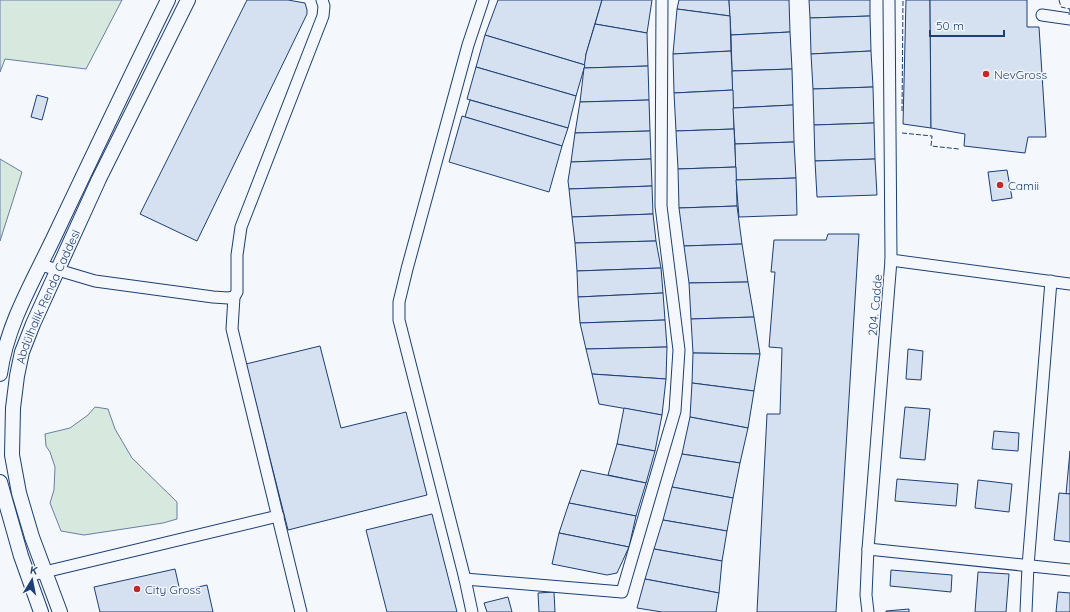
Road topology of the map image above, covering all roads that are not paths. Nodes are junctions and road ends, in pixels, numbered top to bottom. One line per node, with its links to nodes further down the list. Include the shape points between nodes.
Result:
1 (168, 0): 10 (main road, Abdülhalik Renda Caddesi)
2 (188, 0): 11 (main road, Abdülhalik Renda Caddesi)
3 (322, 0): 14 (street, via 323,16 241,227 237,255 237,292)
4 (483, 0): 23 (street, via 468,45 399,302 399,320)
5 (662, 0): 23 (street, via 661,206 679,350 675,411 622,592)
6 (889, 0): 9 (street, 204. Cadde)
7 (1042, 15): 8 (street)
8 (1070, 18)
9 (891, 260): 12 (street); 18 (street, 204. Cadde)
10 (41, 265): 11 (street); 15 (main road, Abdülhalik Renda Caddesi, via 9,336)
11 (57, 270): 14 (street, via 95,281 213,297); 21 (main road, Abdülhalik Renda Caddesi, via 22,352 13,408 12,455 19,493)
12 (1051, 281): 13 (street); 19 (street)
13 (1070, 284)
14 (234, 297): 17 (street, via 232,329)
15 (0, 374)
16 (0, 482): 22 (main road)
17 (278, 516): 21 (street); 26 (street)
18 (868, 549): 19 (street); 28 (street, 204. Cadde)
19 (1028, 566): 20 (street); 29 (street)
20 (1070, 570)
21 (45, 572): 22 (street); 25 (main road, Abdülhalik Renda Caddesi)
22 (28, 576): 24 (main road)
23 (465, 579): 27 (street)
24 (42, 612)
25 (60, 612)
26 (301, 612)
27 (472, 612)
28 (868, 612)
29 (1026, 612)

